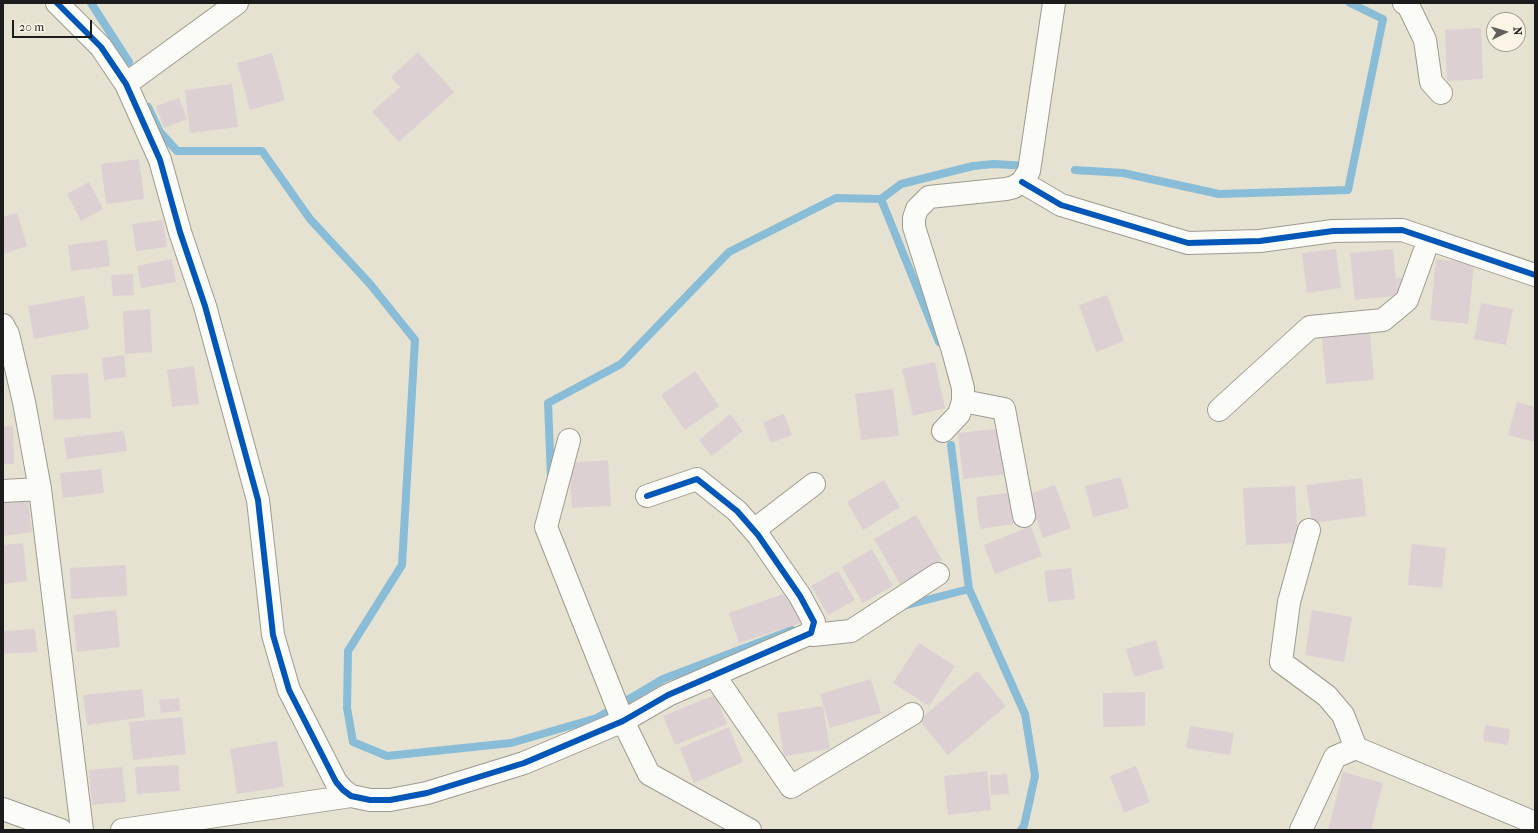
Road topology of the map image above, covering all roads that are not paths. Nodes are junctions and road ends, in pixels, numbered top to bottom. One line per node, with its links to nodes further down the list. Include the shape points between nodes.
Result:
1 (57, 3): 5 (street, via 101,47)
2 (237, 3): 5 (street)
3 (1054, 3): 7 (street, via 1029,171)
4 (1404, 3): 6 (street, via 1408,5 1425,40 1431,82)
5 (126, 84): 28 (street, via 160,160 180,232 205,306 258,500 273,635 289,690 336,782)
6 (1441, 93)
7 (1022, 182): 8 (street, via 1061,205 1188,242 1260,240 1333,231 1402,230); 11 (street, via 1006,189 930,197 917,209 914,218 914,227 954,351 963,388)
8 (1429, 239): 9 (street); 12 (street, via 1407,300 1383,320 1310,327)
9 (1535, 275)
10 (3, 325): 16 (street, via 8,334 24,402)
11 (963, 401): 13 (street, via 959,414); 19 (street, via 1004,409)
12 (1218, 410)
13 (943, 431)
14 (569, 440): 26 (street, via 546,527)
15 (814, 484): 20 (street)
16 (40, 489): 17 (street); 32 (street)
17 (3, 491)
18 (647, 496): 20 (street, via 697,479 737,511)
19 (1024, 516)
20 (754, 530): 23 (street, via 810,612 814,622)
21 (1309, 530): 27 (street, via 1289,602 1281,662 1327,696 1343,715)
22 (938, 574): 23 (street, via 851,630 813,635)
23 (811, 633): 24 (street)
24 (714, 675): 25 (street, via 791,787); 26 (street, via 668,695)
25 (912, 714)
26 (623, 721): 28 (street, via 524,763 427,793 390,800 370,800); 34 (street, via 649,774)
27 (1356, 748): 30 (street); 35 (street, via 1335,757)
28 (351, 796): 33 (street)
29 (3, 809): 31 (street)
30 (1535, 823)
31 (61, 830)
32 (82, 830)
33 (122, 830)
34 (750, 830)
35 (1301, 830)

